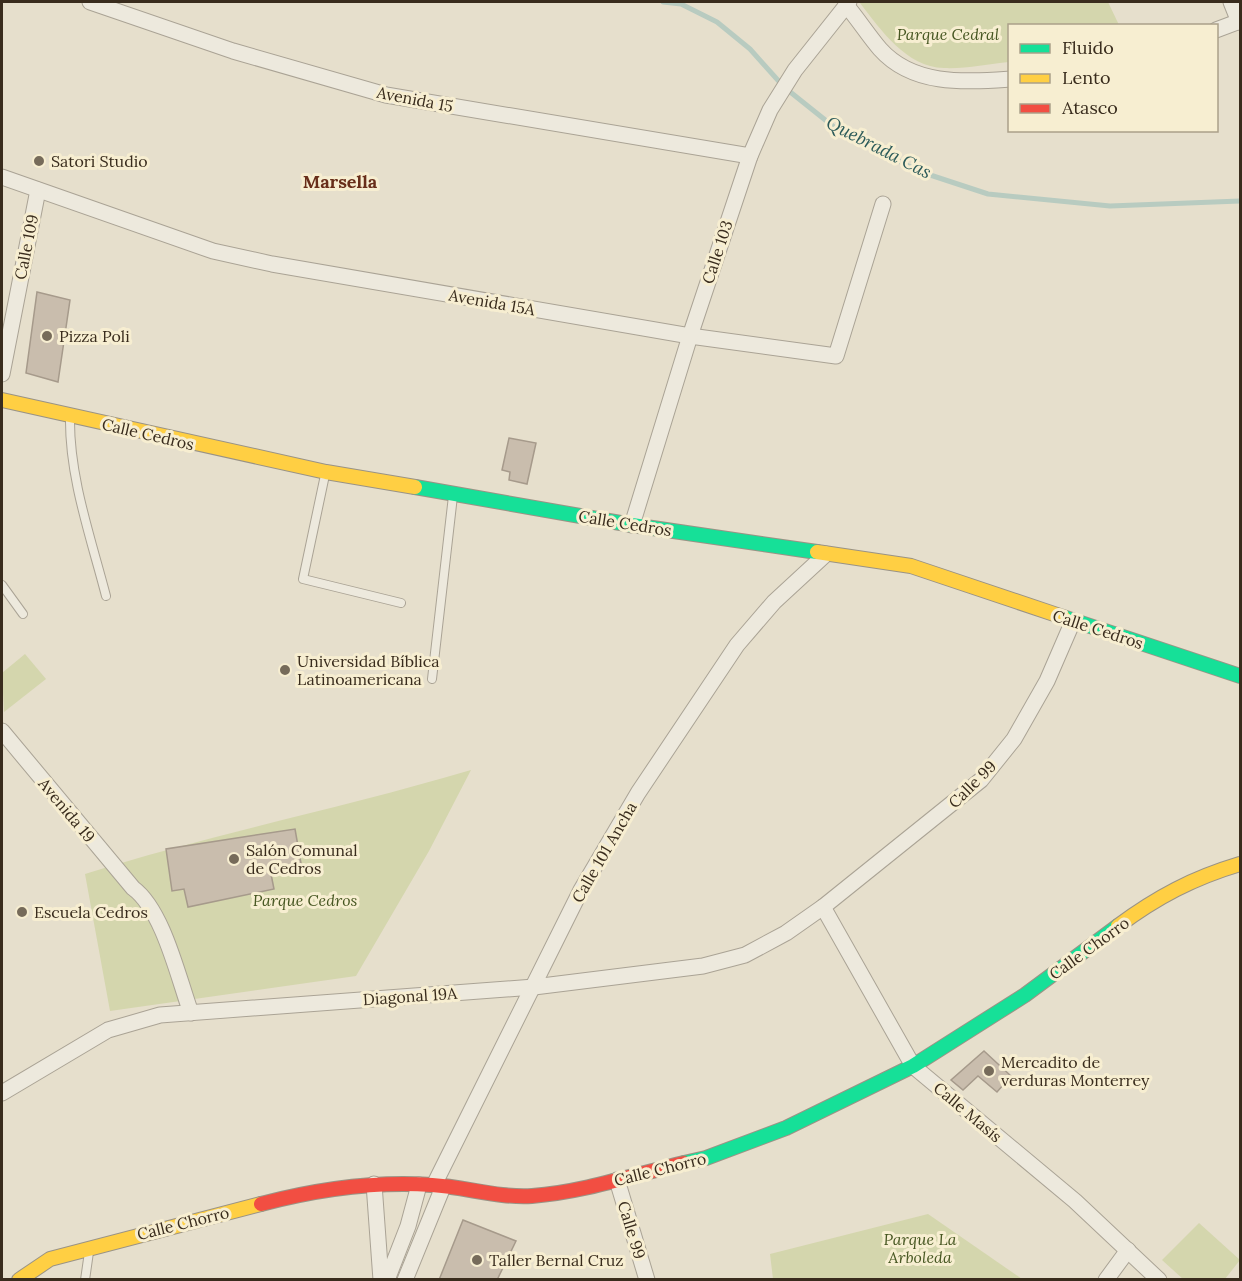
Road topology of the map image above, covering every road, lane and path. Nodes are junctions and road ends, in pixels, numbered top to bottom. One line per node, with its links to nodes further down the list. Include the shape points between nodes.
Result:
1 (90, 2): 7 (street, Avenida 15, via 233,51 386,95)
2 (1230, 2): 4 (street)
3 (848, 3): 6 (street, via 881,51 908,70 938,81); 7 (street, Calle 103, via 795,70 770,110)
4 (1240, 21): 5 (street)
5 (1218, 29)
6 (1008, 79)
7 (750, 156): 11 (street, Calle 103)
8 (2, 177): 9 (street, Avenida 15A)
9 (38, 190): 11 (street, Avenida 15A, via 223,254); 12 (street, Calle 109)
10 (883, 204): 11 (street, Avenida 15A, via 836,356)
11 (690, 336): 17 (street, Calle 103)
12 (2, 374)
13 (2, 400): 14 (street, Calle Cedros)
14 (70, 417): 15 (street, Calle Cedros); 20 (lane, via 79,490)
15 (326, 472): 16 (street, Calle Cedros); 21 (lane, via 303,579)
16 (454, 494): 17 (street, Calle Cedros); 25 (lane)
17 (632, 525): 18 (street, Calle Cedros)
18 (826, 554): 23 (street, Calle Cedros, via 911,566); 29 (street, Calle 101 Ancha, via 774,602 737,645 638,793 581,890)
19 (2, 585): 22 (lane)
20 (106, 596)
21 (401, 603)
22 (23, 614)
23 (1073, 621): 24 (street, Calle Cedros); 28 (street, Calle 99, via 1047,681 1019,730 981,780)
24 (1240, 676)
25 (432, 679)
26 (2, 731): 30 (street, Avenida 19, via 133,888 145,897)
27 (1240, 864): 31 (street, Calle Chorro, via 1200,876 1140,910 1025,995)
28 (823, 907): 29 (street, Diagonal 19A, via 786,933 735,958 703,966); 31 (street, Calle Masís)
29 (534, 987): 30 (street, Diagonal 19A); 35 (street, Calle 101 Ancha)
30 (190, 1013): 32 (street, Diagonal 19A, via 160,1015 108,1030)
31 (913, 1066): 33 (street, Calle Chorro, via 786,1128 706,1158); 37 (street, Calle Masís)
32 (2, 1093)
33 (617, 1180): 35 (street, Calle Chorro, via 531,1196); 43 (street, Calle 99)
34 (374, 1184): 35 (street, Calle Chorro); 36 (street, Calle Chorro, via 311,1191); 40 (street)
35 (432, 1186): 41 (street, via 408,1226); 42 (street)
36 (89, 1247): 38 (street, Calle Chorro, via 50,1259); 39 (lane)
37 (1128, 1250): 44 (street); 45 (street, Calle Masís)
38 (19, 1280)
39 (85, 1280)
40 (381, 1280)
41 (387, 1280)
42 (405, 1280)
43 (647, 1280)
44 (1106, 1280)
45 (1159, 1280)

